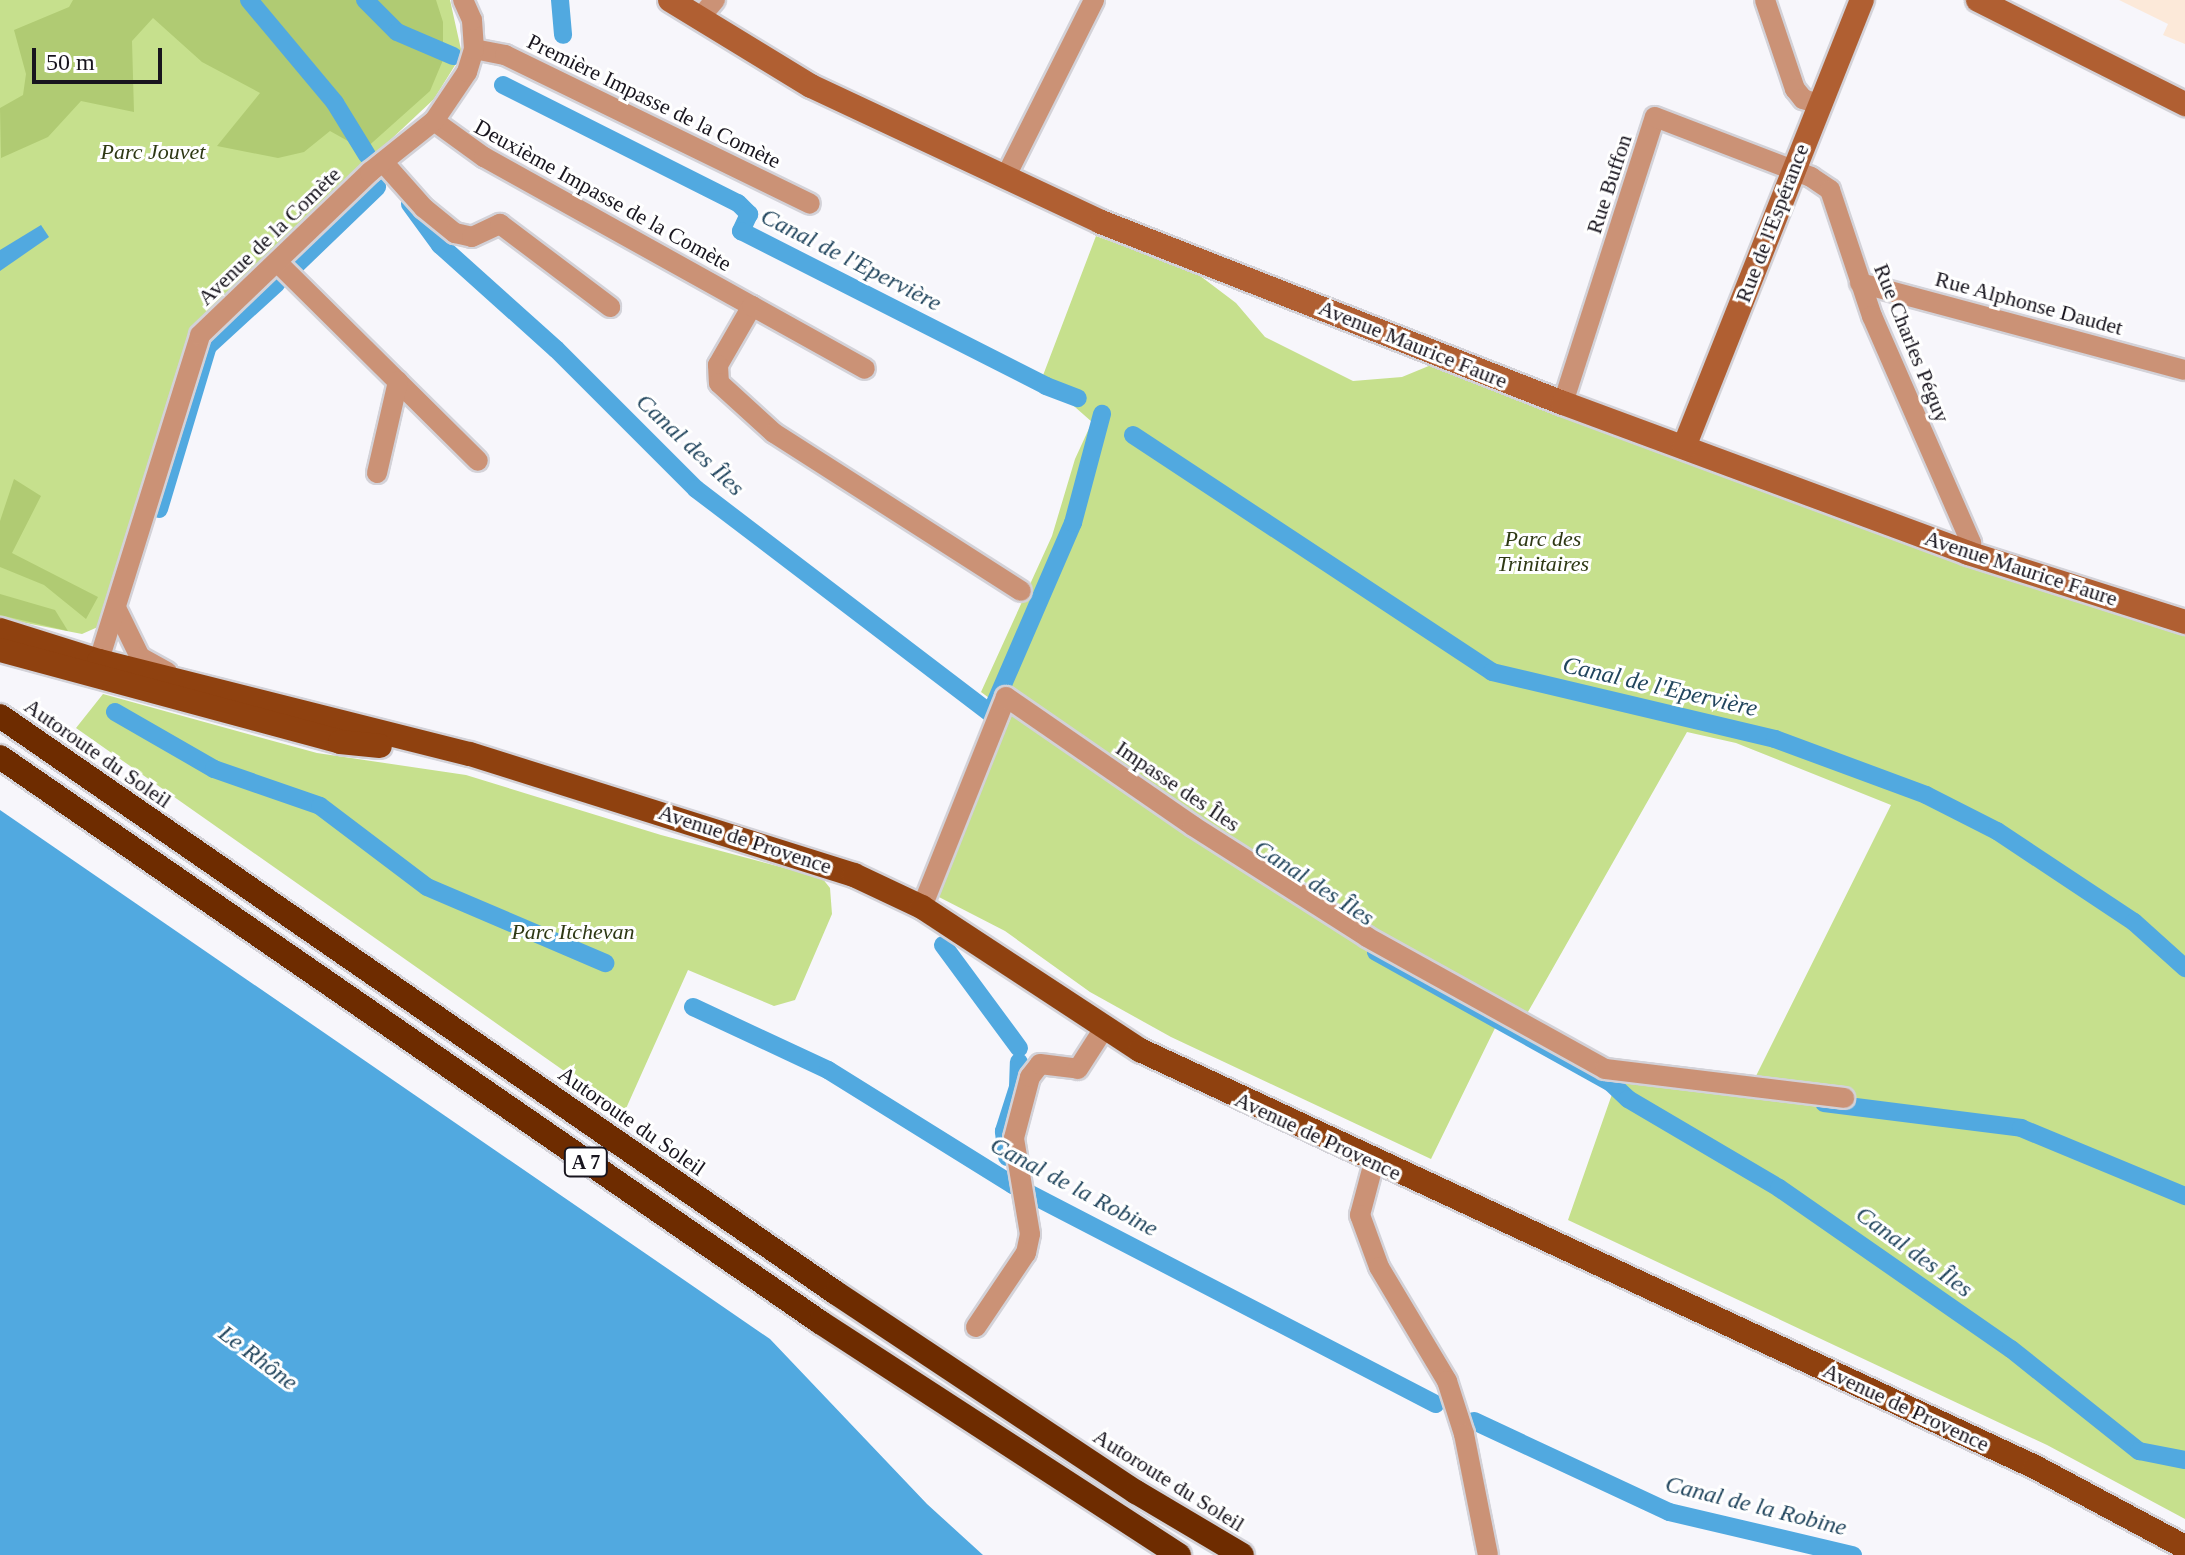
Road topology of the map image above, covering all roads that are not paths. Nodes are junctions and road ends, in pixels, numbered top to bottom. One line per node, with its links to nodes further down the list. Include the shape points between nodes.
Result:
1 (463, 0): 9 (street)
2 (670, 0): 8 (street, Avenue Maurice Faure)
3 (715, 0): 8 (street)
4 (1094, 0): 15 (street)
5 (1765, 0): 10 (street, via 1795,89 1803,99)
6 (1862, 0): 10 (street, Rue de l'Espérance)
7 (1978, 0): 11 (street)
8 (699, 19): 15 (street, Avenue Maurice Faure, via 811,86)
9 (474, 49): 12 (street, Avenue de la Comète, via 467,72); 16 (street, Première Impasse de la Comète, via 505,55)
10 (1818, 104): 14 (street, Rue de l'Espérance)
11 (2185, 104)
12 (434, 121): 13 (street, Avenue de la Comète); 19 (street, Deuxième Impasse de la Comète, via 484,157)
13 (383, 162): 17 (street, Avenue de la Comète); 20 (street, via 455,233 472,237 500,224)
14 (1791, 171): 18 (street, Rue Charles Péguy, via 1830,190); 24 (street, Rue Buffon, via 1655,117); 25 (street, Rue de l'Espérance)
15 (1005, 178): 24 (street, Avenue Maurice Faure, via 1101,222)
16 (810, 204)
17 (278, 263): 23 (street); 30 (street, Avenue de la Comète, via 200,335)
18 (1860, 283): 22 (street, Rue Alphonse Daudet); 28 (street, Rue Charles Péguy, via 1971,543)
19 (752, 306): 21 (street, Deuxième Impasse de la Comète); 29 (street, via 718,365 719,383 774,433)
20 (610, 307)
21 (865, 369)
22 (2185, 370)
23 (398, 381): 26 (street); 27 (street)
24 (1563, 403): 25 (street, Avenue Maurice Faure)
25 (1684, 447): 28 (street, Avenue Maurice Faure)
26 (478, 461)
27 (377, 473)
28 (1968, 553): 31 (street, Avenue Maurice Faure)
29 (1021, 591)
30 (116, 608): 34 (street, Avenue de la Comète); 35 (street, Avenue de Provence, via 140,657)
31 (2185, 622)
32 (0, 630): 34 (main road, Avenue de Provence)
33 (0, 650): 34 (main road, Avenue de Provence)
34 (97, 669): 35 (main road, Avenue de Provence); 37 (main road, Avenue de Provence, via 340,742)
35 (199, 687): 37 (main road, Avenue de Provence)
36 (0, 716): 46 (highway, Autoroute du Soleil / A 7, via 836,1293 1136,1492)
37 (446, 748): 39 (main road, Avenue de Provence, via 854,875)
38 (0, 757): 45 (highway, A 7, via 820,1322)
39 (922, 907): 40 (main road, Avenue de Provence); 41 (street, Impasse des Îles, via 1006,697 1367,937 1605,1069)
40 (1105, 1027): 42 (main road, Avenue de Provence, via 1154,1057); 43 (street, via 1078,1069 1040,1064 1030,1077 1014,1138 1030,1234 1026,1253)
41 (1844, 1098)
42 (1374, 1162): 44 (main road, Avenue de Provence, via 2035,1467); 47 (street, via 1360,1200 1373,1254 1447,1381 1464,1434)
43 (976, 1327)
44 (2185, 1547)
45 (1179, 1555)
46 (1242, 1555)
47 (1488, 1555)

